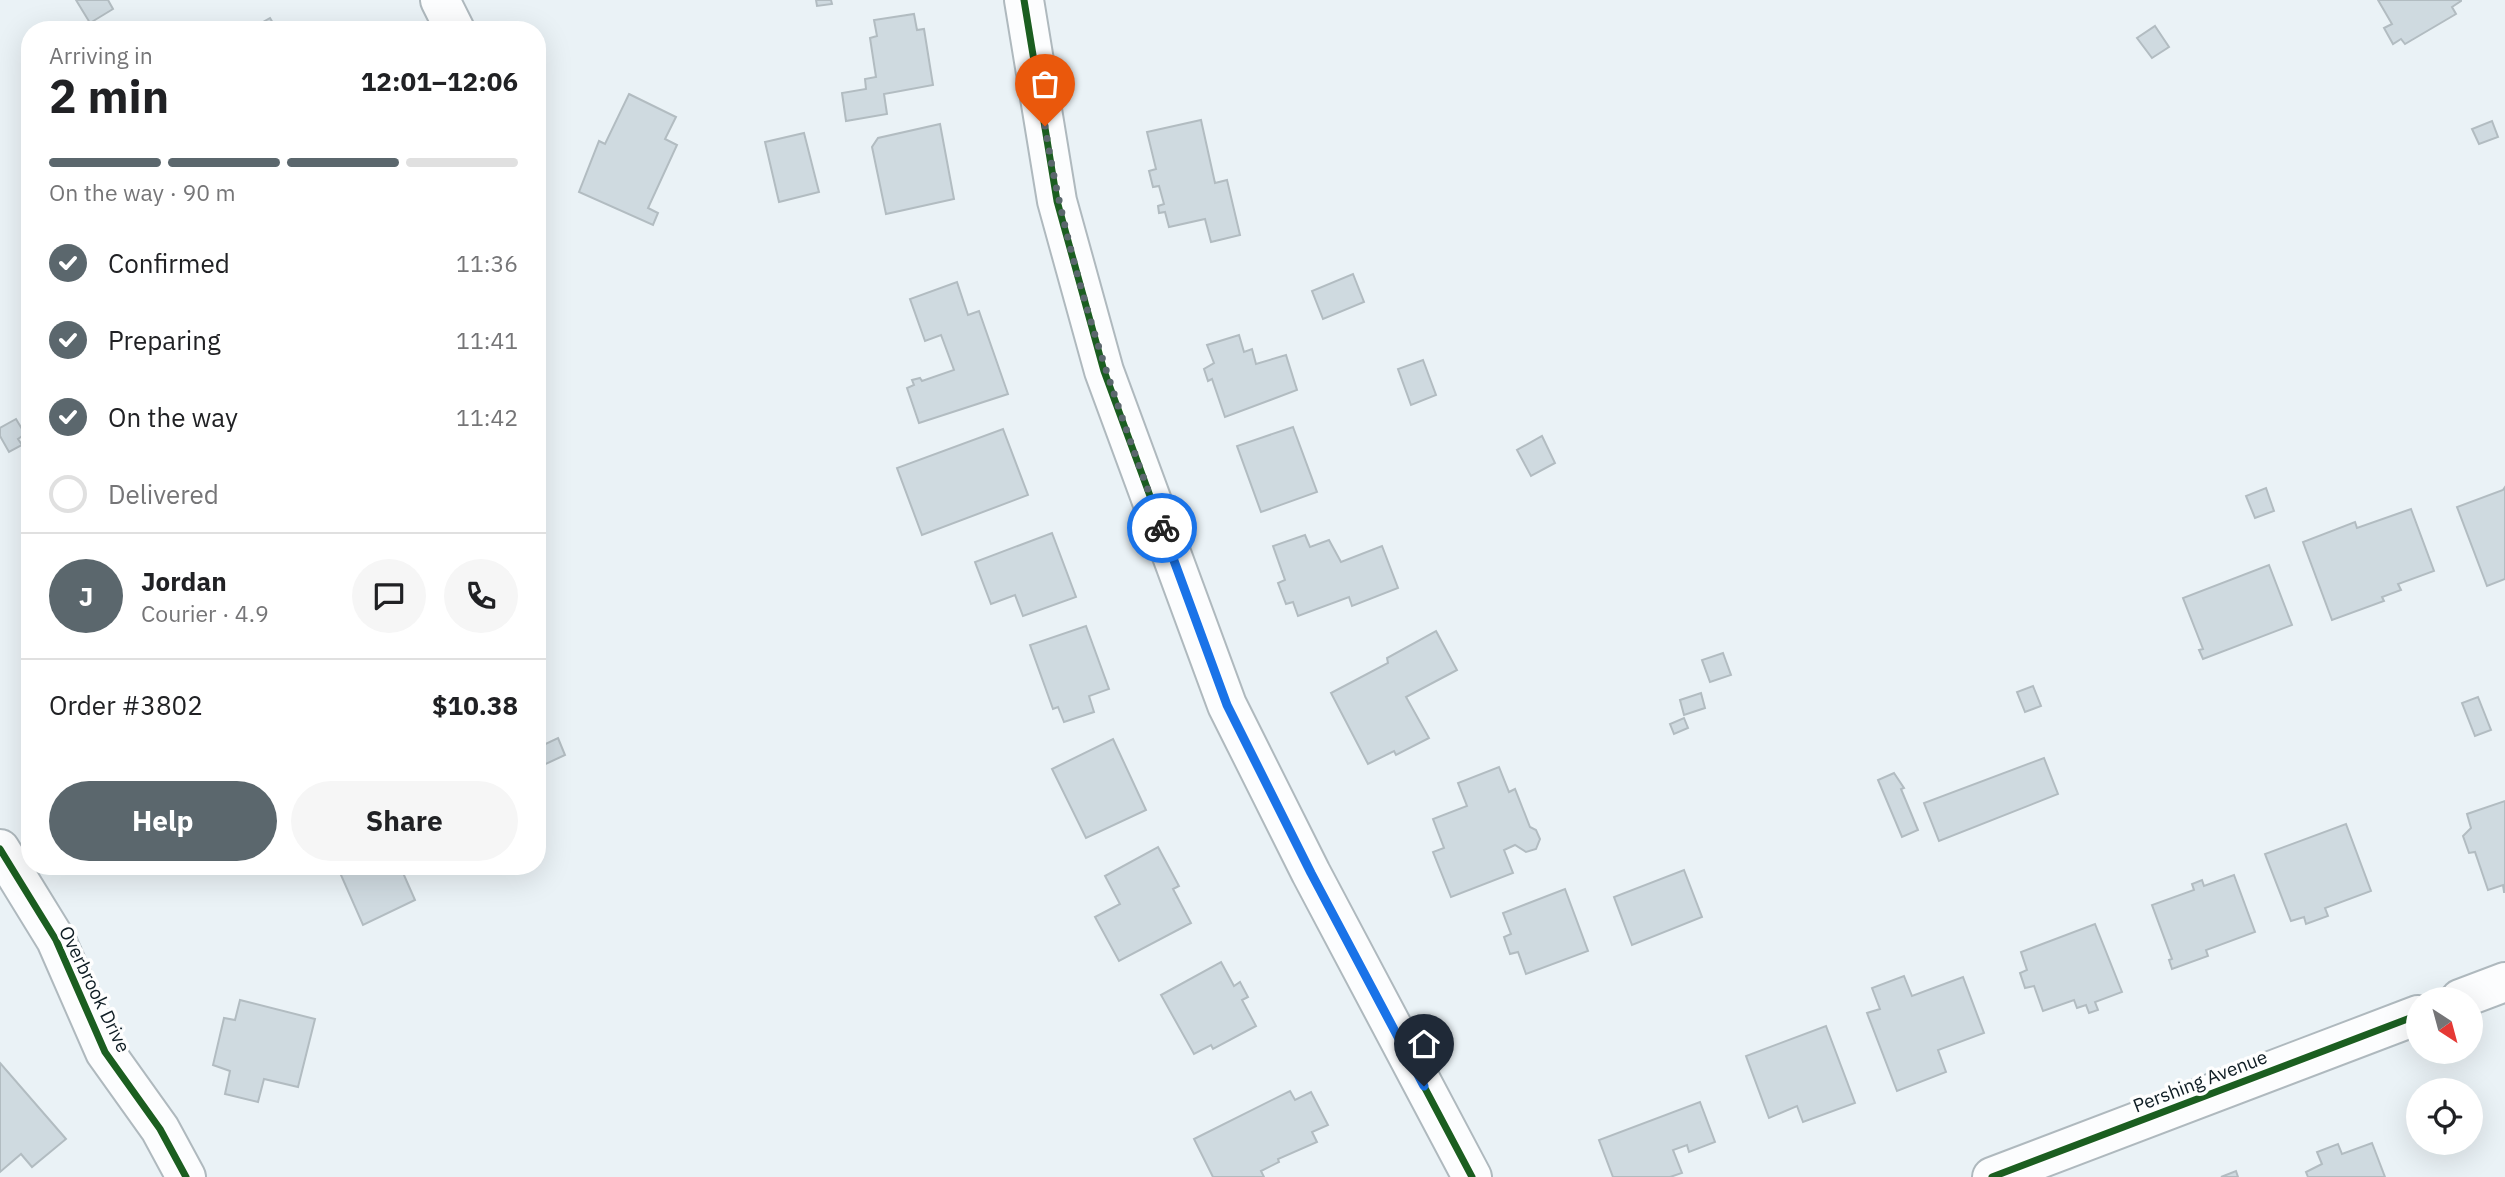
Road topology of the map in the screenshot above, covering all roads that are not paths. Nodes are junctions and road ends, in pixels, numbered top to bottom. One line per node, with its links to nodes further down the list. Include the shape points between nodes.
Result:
1 (440, 0): 3 (street)
2 (1024, 0): 9 (street, via 1057,201 1104,371 1227,705)
3 (450, 21)
4 (0, 849): 8 (street, Overbrook Drive, via 56,940 105,1052 160,1129)
5 (2505, 982): 6 (street)
6 (2483, 990)
7 (2406, 1020): 10 (street, Pershing Avenue)
8 (186, 1177)
9 (1472, 1177)
10 (1992, 1177)

